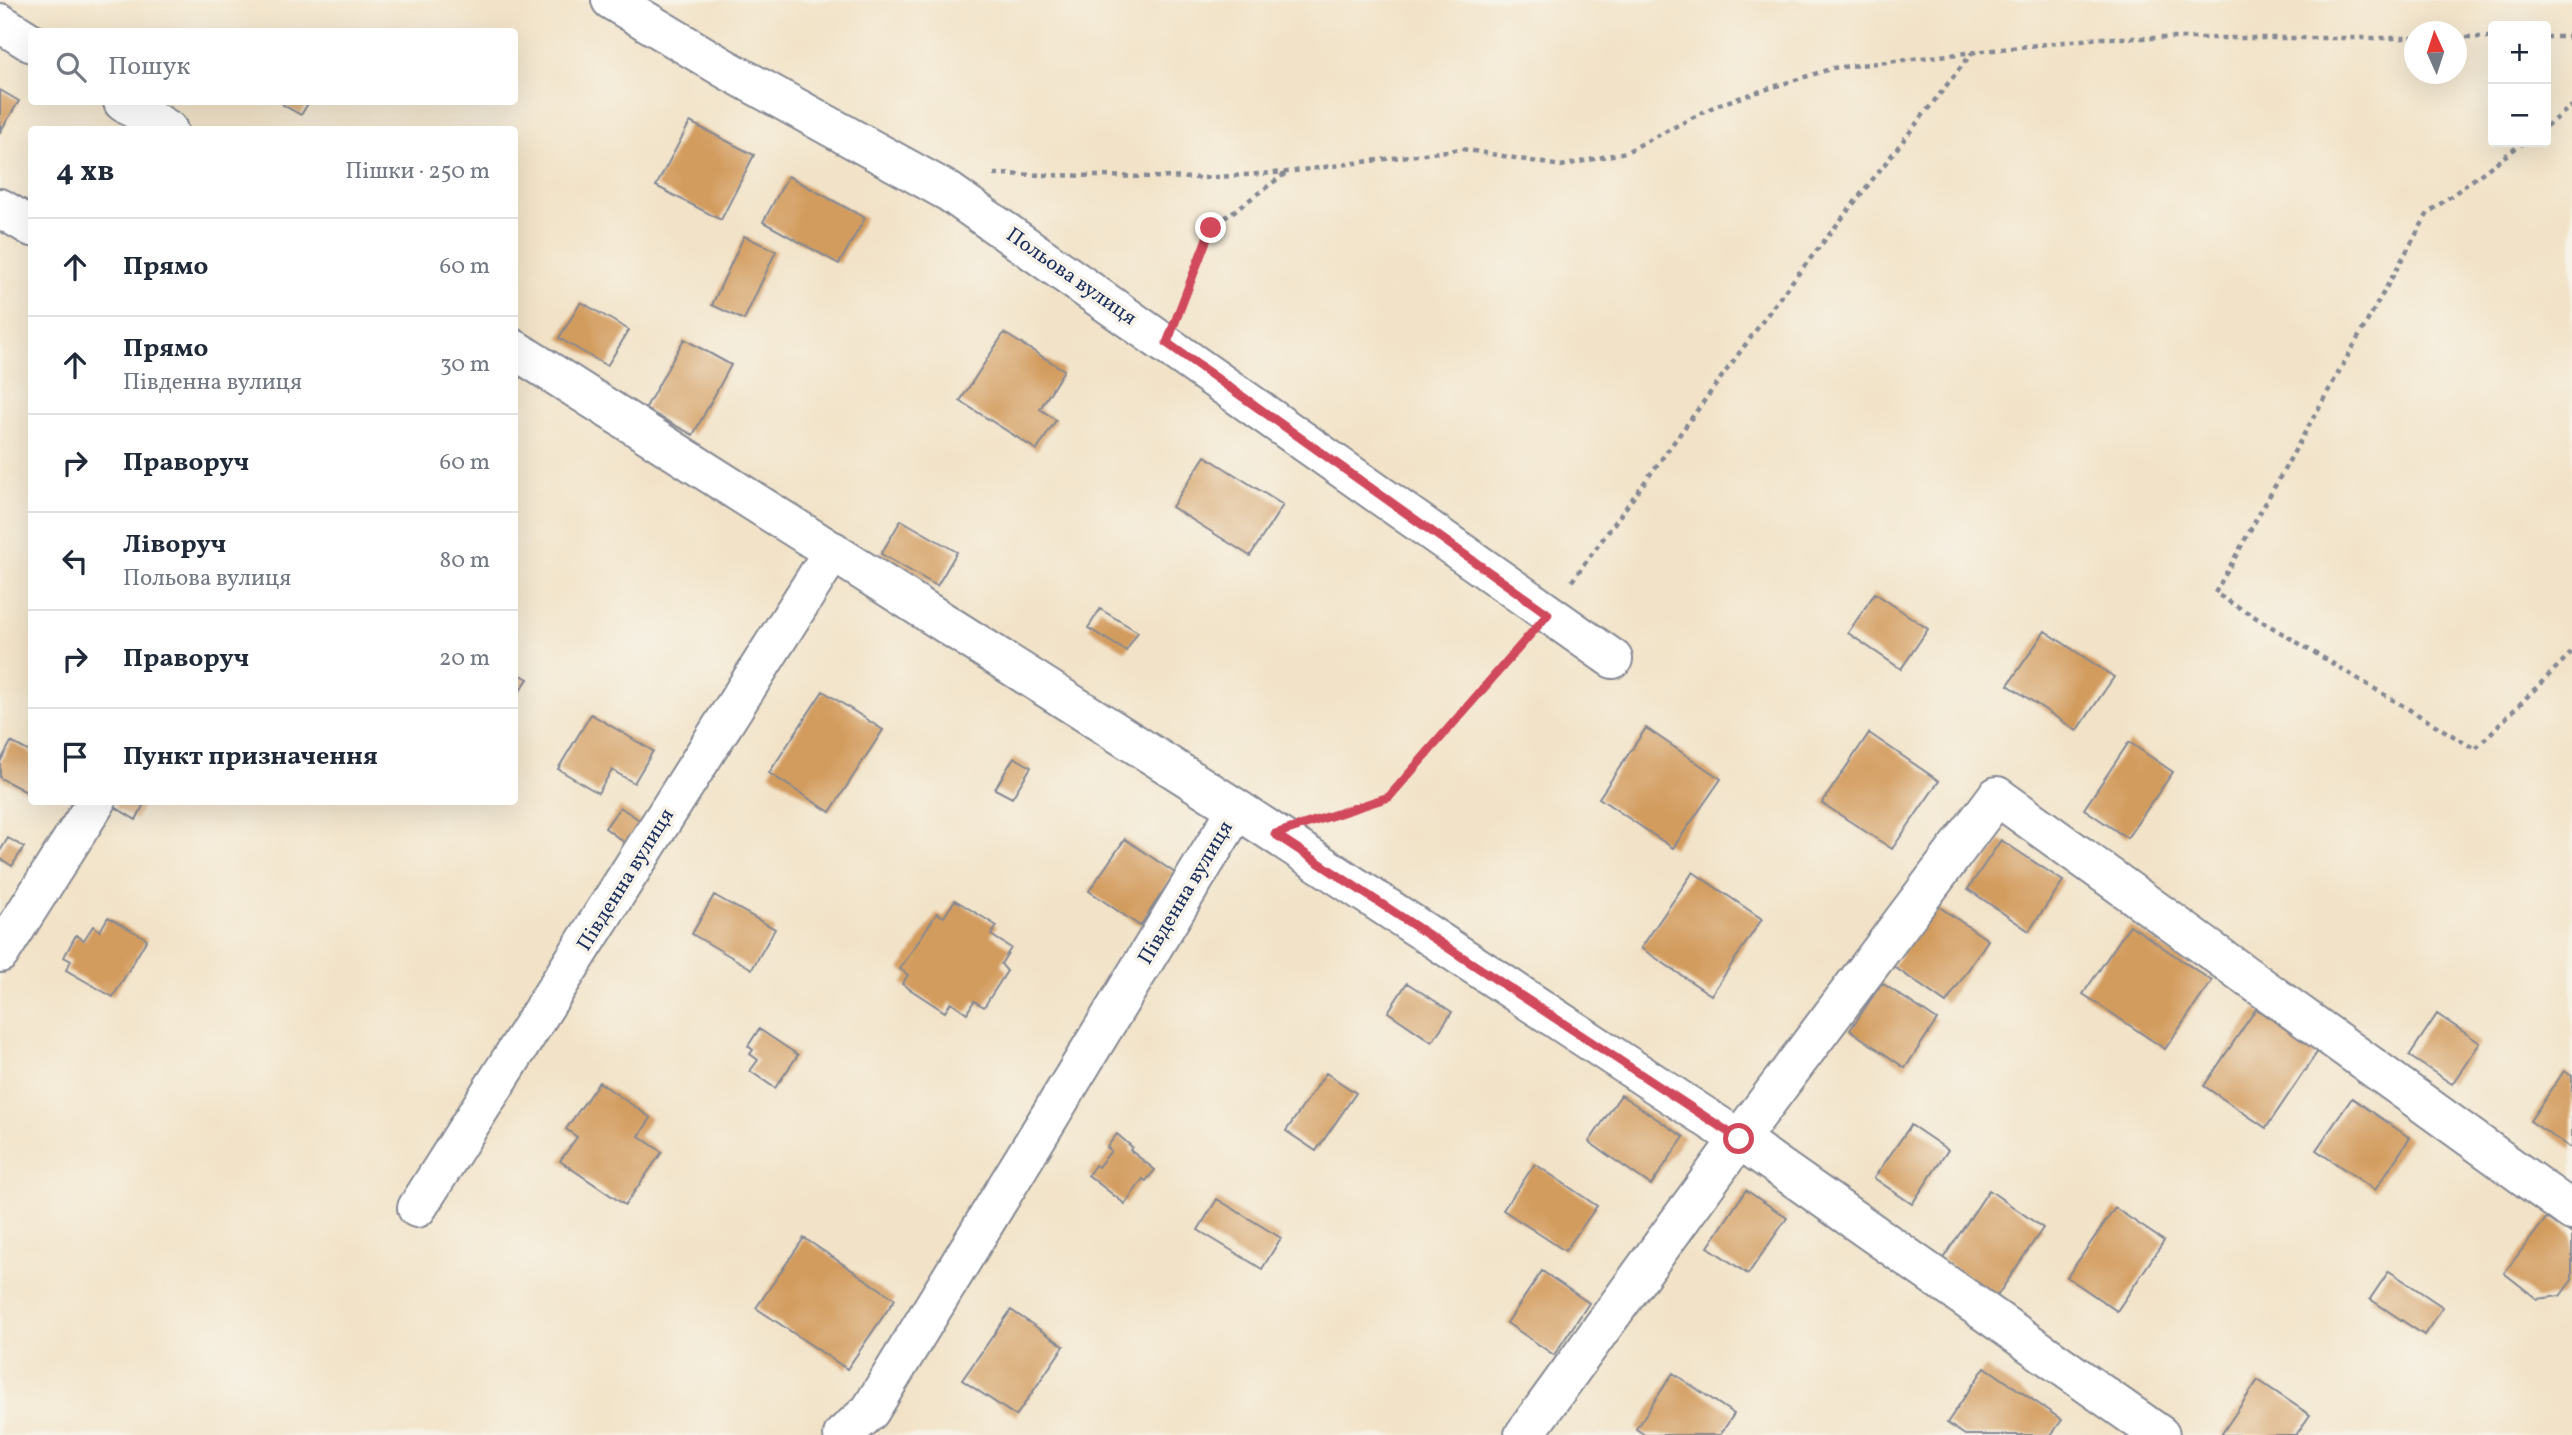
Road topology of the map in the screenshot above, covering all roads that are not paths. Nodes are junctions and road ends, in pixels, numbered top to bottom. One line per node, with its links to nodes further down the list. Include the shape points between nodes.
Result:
1 (611, 0): 10 (street, Польова вулиця, via 949,192)
2 (0, 23): 3 (street)
3 (28, 40)
4 (128, 105): 5 (street)
5 (162, 126)
6 (0, 208): 7 (street)
7 (28, 225)
8 (518, 352): 9 (street, Південна вулиця)
9 (833, 551): 12 (street, Південна вулиця); 15 (street, Південна вулиця)
10 (1612, 659)
11 (94, 805): 13 (street)
12 (1237, 809): 14 (street, Південна вулиця); 18 (street, Південна вулиця, via 870,1411)
13 (0, 953)
14 (1739, 1139): 16 (street, via 1997,796); 17 (street, Південна вулиця); 19 (street)
15 (417, 1208)
16 (2572, 1211)
17 (2136, 1428)
18 (843, 1435)
19 (1524, 1435)

